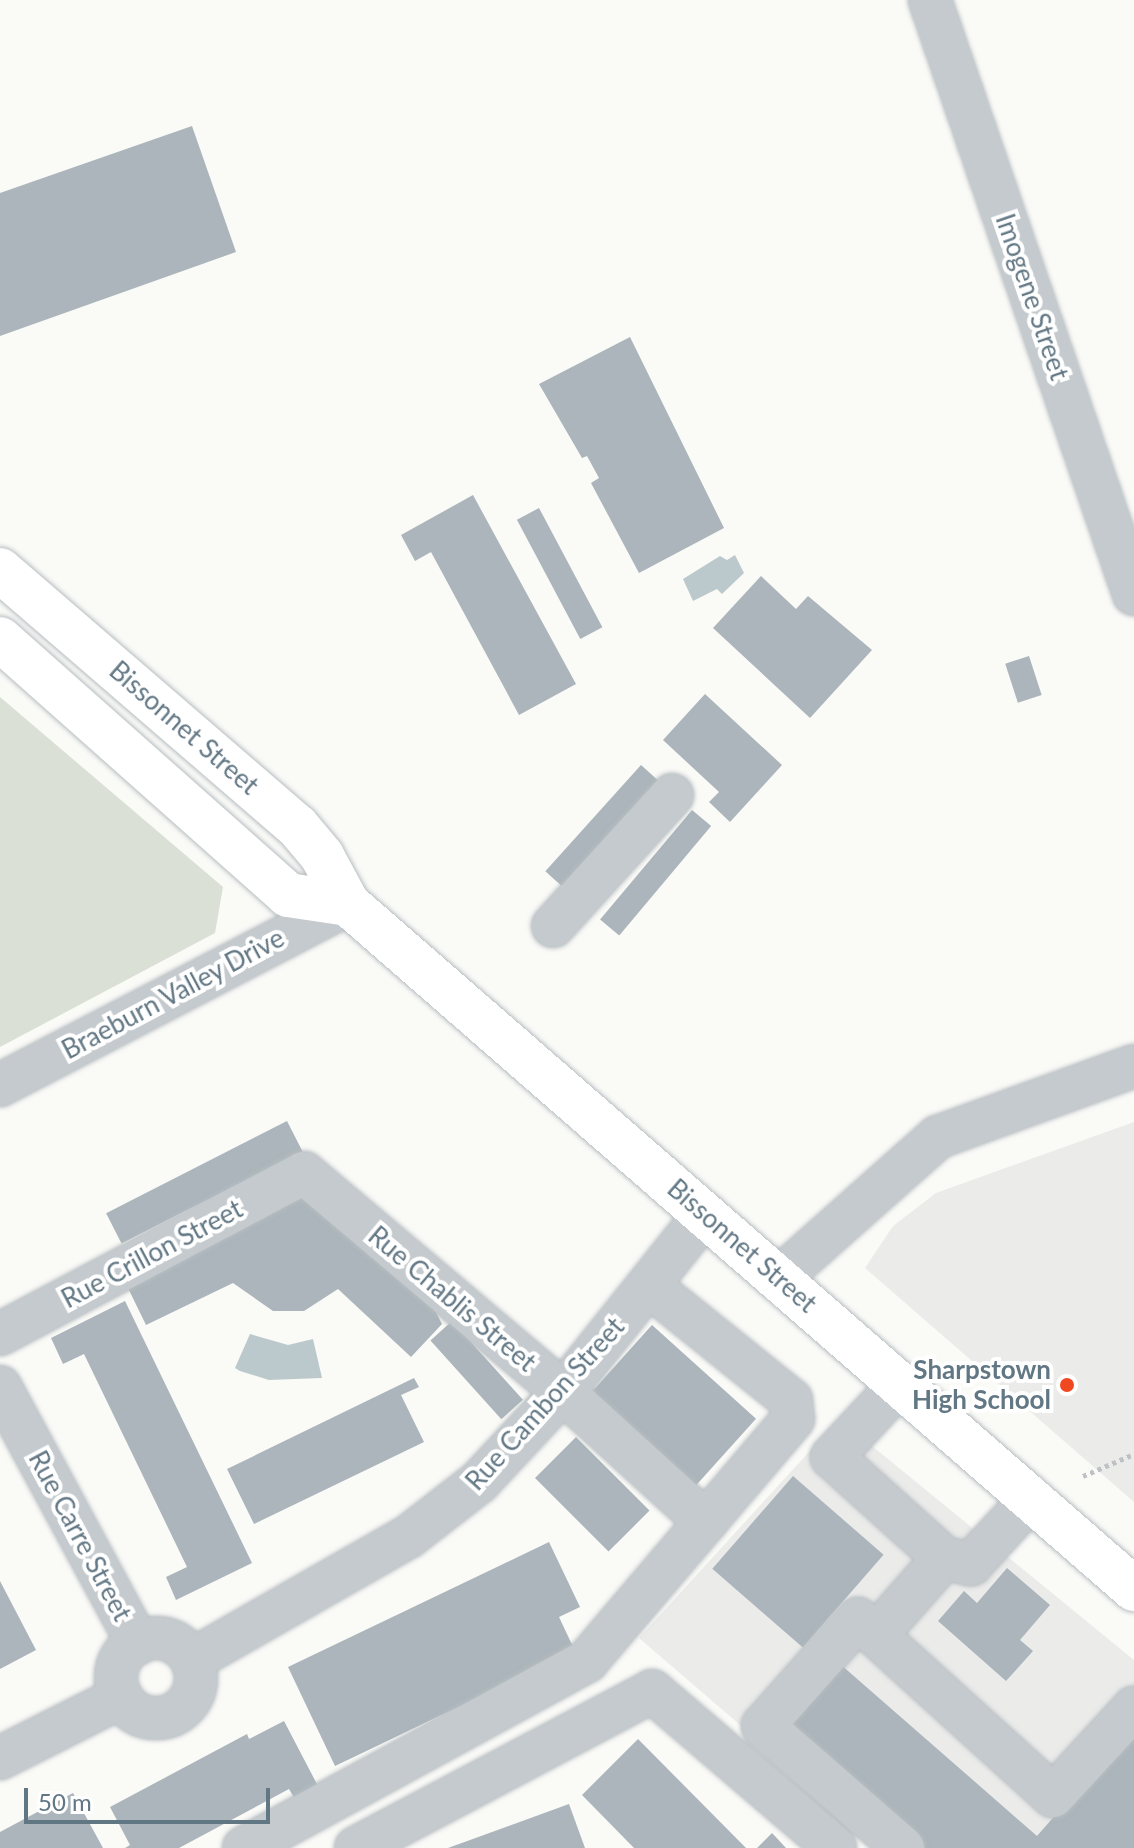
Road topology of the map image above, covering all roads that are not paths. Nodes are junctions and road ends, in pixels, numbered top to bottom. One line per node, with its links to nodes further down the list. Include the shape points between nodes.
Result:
1 (930, 0): 3 (street, Imogene Street)
2 (0, 570): 6 (main road, Bissonnet Street, via 297,826 322,856)
3 (1134, 594)
4 (0, 639): 6 (main road, Bissonnet Street, via 288,895)
5 (672, 795): 7 (street)
6 (348, 904): 9 (street, Braeburn Valley Drive); 11 (main road, Bissonnet Street)
7 (553, 926)
8 (1134, 1066): 12 (street, via 938,1137)
9 (0, 1085)
10 (304, 1173): 14 (street, Rue Crillon Street); 17 (street, Rue Chablis Street)
11 (705, 1214): 12 (main road, Bissonnet Street); 13 (street, Rue Cambon Street)
12 (778, 1279): 15 (main road, Bissonnet Street)
13 (649, 1286): 17 (street, Rue Cambon Street); 19 (street, via 791,1400 793,1419)
14 (0, 1334)
15 (900, 1384): 18 (main road, Bissonnet Street); 20 (street, via 832,1457)
16 (0, 1387): 23 (street, Rue Carre Street)
17 (563, 1392): 19 (street, Rue Chablis Street); 24 (street, Rue Cambon Street, via 479,1482 408,1537)
18 (1031, 1499): 20 (street, via 971,1564); 21 (main road, Bissonnet Street)
19 (706, 1522): 29 (street, via 587,1661)
20 (944, 1558): 22 (street)
21 (1134, 1589)
22 (876, 1635): 26 (street, via 1053,1796); 31 (street, via 858,1619 763,1726)
23 (138, 1643): 24 (street, via 162,1638 184,1649); 25 (street, via 128,1650 117,1673)
24 (192, 1660): 25 (street, via 193,1696 175,1714 151,1718)
25 (121, 1697): 27 (street)
26 (1134, 1708)
27 (0, 1758)
28 (375, 1844): 30 (street, via 652,1691)
29 (244, 1848)
30 (835, 1848)
31 (903, 1848)

